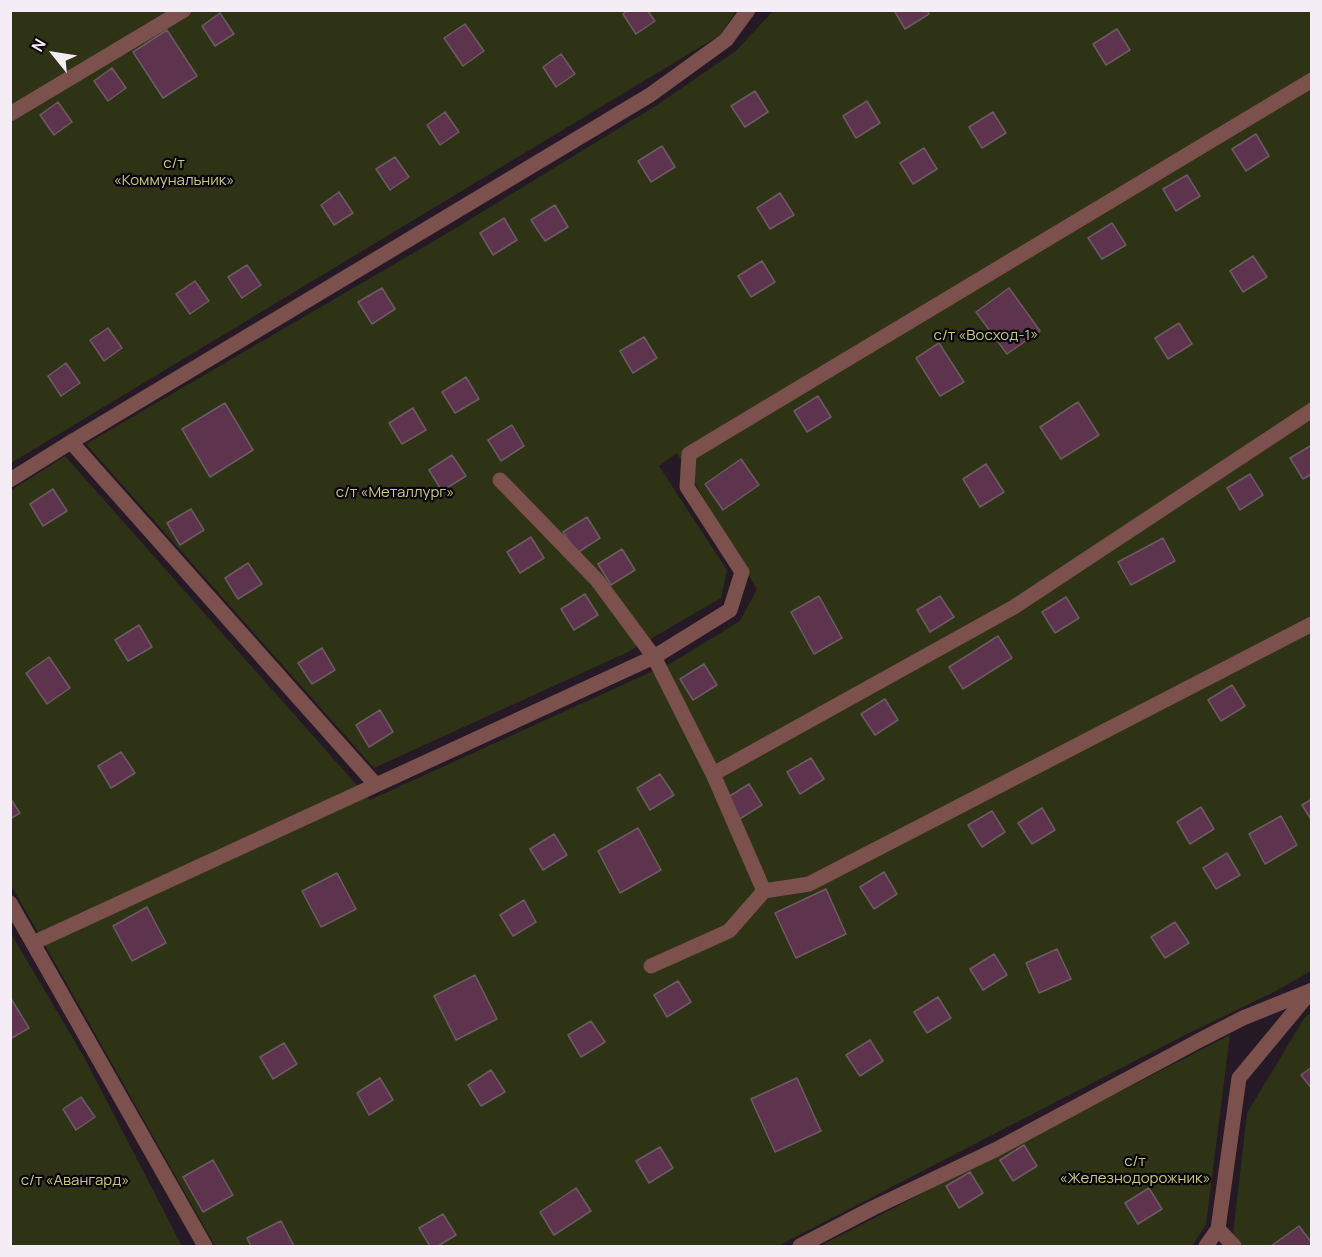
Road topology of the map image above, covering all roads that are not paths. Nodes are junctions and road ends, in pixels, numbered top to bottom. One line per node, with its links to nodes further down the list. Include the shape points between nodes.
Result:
1 (184, 10): 4 (street)
2 (748, 10): 6 (street, via 726,40 650,95)
3 (1311, 80): 10 (street, via 689,454 687,488 742,572 730,610)
4 (10, 114)
5 (1311, 410): 11 (street, via 1014,607)
6 (70, 442): 7 (street); 12 (street)
7 (10, 480)
8 (500, 480): 10 (street, via 597,580)
9 (1311, 624): 13 (street, via 809,884)
10 (654, 657): 11 (street); 12 (street)
11 (713, 774): 13 (street)
12 (376, 785): 15 (street)
13 (765, 891): 16 (street, via 729,931)
14 (10, 903): 15 (street)
15 (33, 943): 19 (street)
16 (651, 966)
17 (1311, 991): 18 (street, via 1239,1078); 20 (street, via 1243,1018 995,1150)
18 (1218, 1229): 21 (street); 22 (street)
19 (205, 1246)
20 (800, 1246)
21 (1206, 1246)
22 (1234, 1246)

